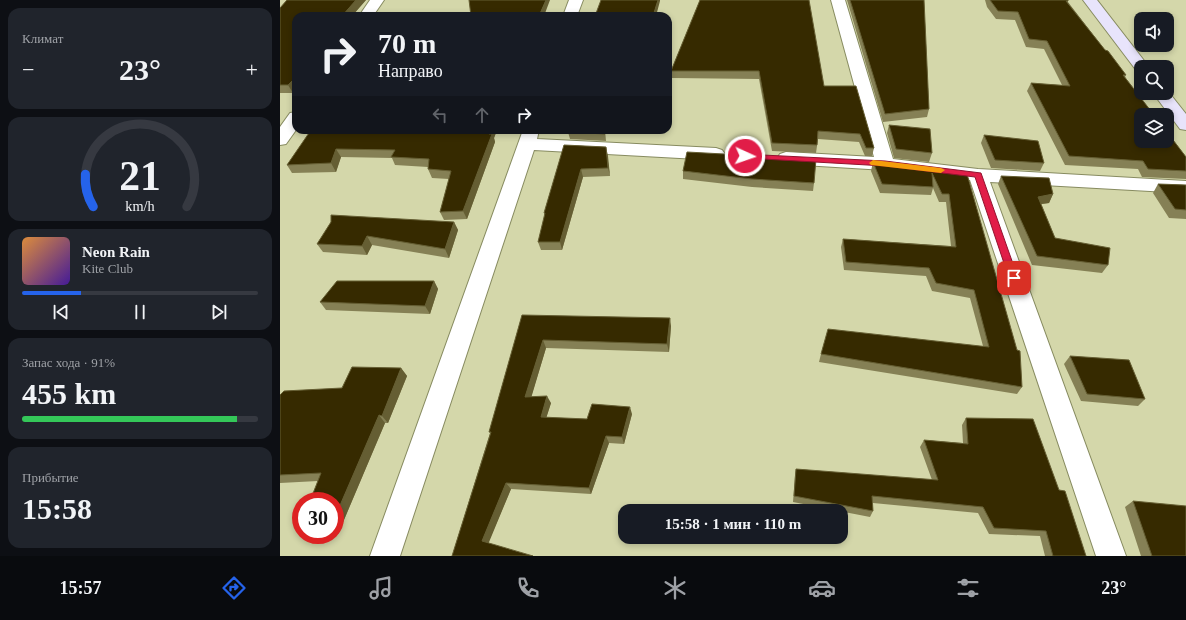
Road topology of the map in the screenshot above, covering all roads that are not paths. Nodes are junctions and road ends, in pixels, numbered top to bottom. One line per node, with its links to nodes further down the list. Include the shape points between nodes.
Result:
1 (377, 0): 5 (street)
2 (576, 0): 6 (street)
3 (838, 0): 15 (street)
4 (1090, 0): 7 (street)
5 (369, 12)
6 (572, 12)
7 (1136, 60)
8 (1166, 100): 10 (street)
9 (292, 123): 12 (street)
10 (1186, 125)
11 (529, 137): 13 (street); 18 (street)
12 (280, 140)
13 (734, 155)
14 (766, 157): 15 (street)
15 (885, 164): 16 (street)
16 (978, 175): 17 (street); 19 (street)
17 (1186, 187)
18 (385, 556)
19 (1110, 556)

